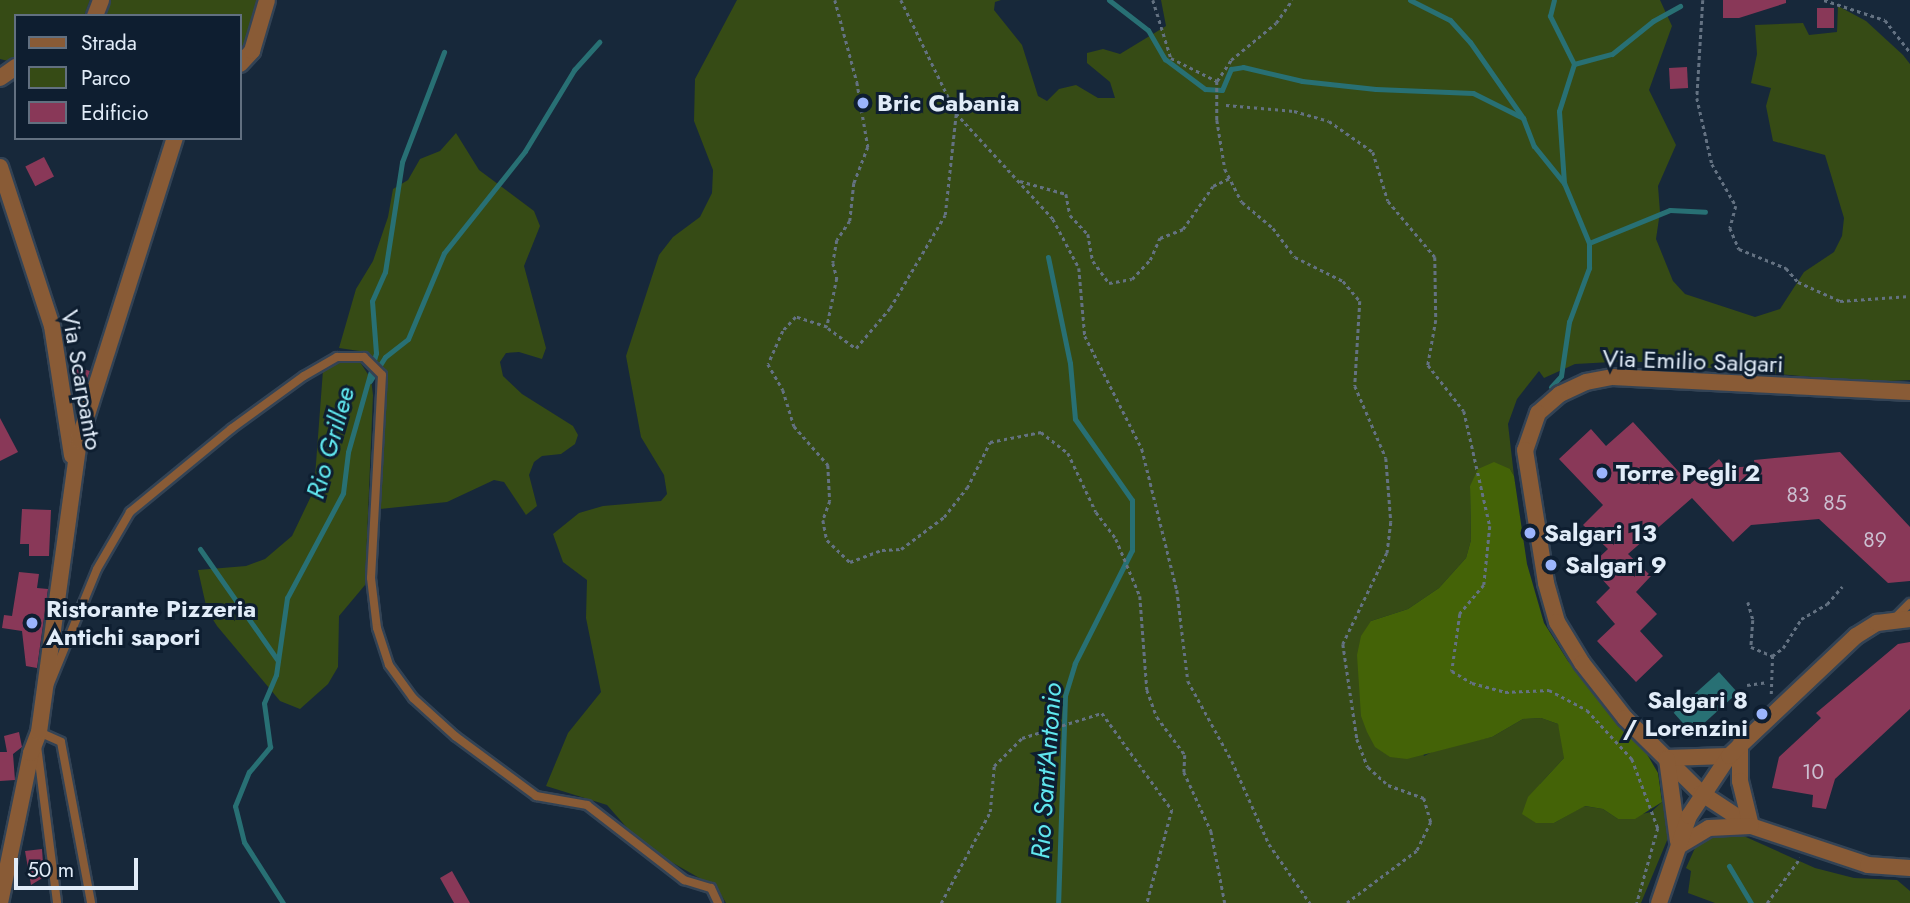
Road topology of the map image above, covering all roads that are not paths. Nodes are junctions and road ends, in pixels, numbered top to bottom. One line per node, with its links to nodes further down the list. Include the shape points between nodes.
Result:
1 (267, 0): 2 (street, via 252,51)
2 (242, 62)
3 (174, 140): 6 (street)
4 (0, 167): 6 (street, Via Scarpanto, via 52,326 61,408)
5 (1910, 392): 12 (street, Via Emilio Salgari, via 1612,377 1560,394 1538,413 1525,450 1546,583 1558,622 1582,663 1625,718)
6 (74, 464): 9 (street, Via Scarpanto)
7 (1910, 603): 8 (lane)
8 (1902, 620): 11 (street, via 1877,623 1856,636)
9 (43, 694): 10 (street, Via Scarpanto); 20 (lane, via 54,680 97,569 130,512 304,376 337,357 364,357 382,375 371,578 377,628 389,665 413,698 455,736 536,796 587,805 684,880 711,888)
10 (38, 736): 17 (street, Via Scarpanto); 18 (lane); 19 (lane, via 61,741)
11 (1735, 751): 12 (street); 13 (street); 14 (street)
12 (1667, 758): 13 (street, Via Emilio Salgari); 15 (street)
13 (1701, 793): 14 (street, Via Emilio Salgari); 15 (street)
14 (1751, 826): 15 (street, via 1709,828); 16 (street, via 1868,865)
15 (1678, 847): 21 (street)
16 (1908, 872)
17 (1, 903)
18 (57, 903)
19 (91, 903)
20 (718, 903)
21 (1659, 903)

